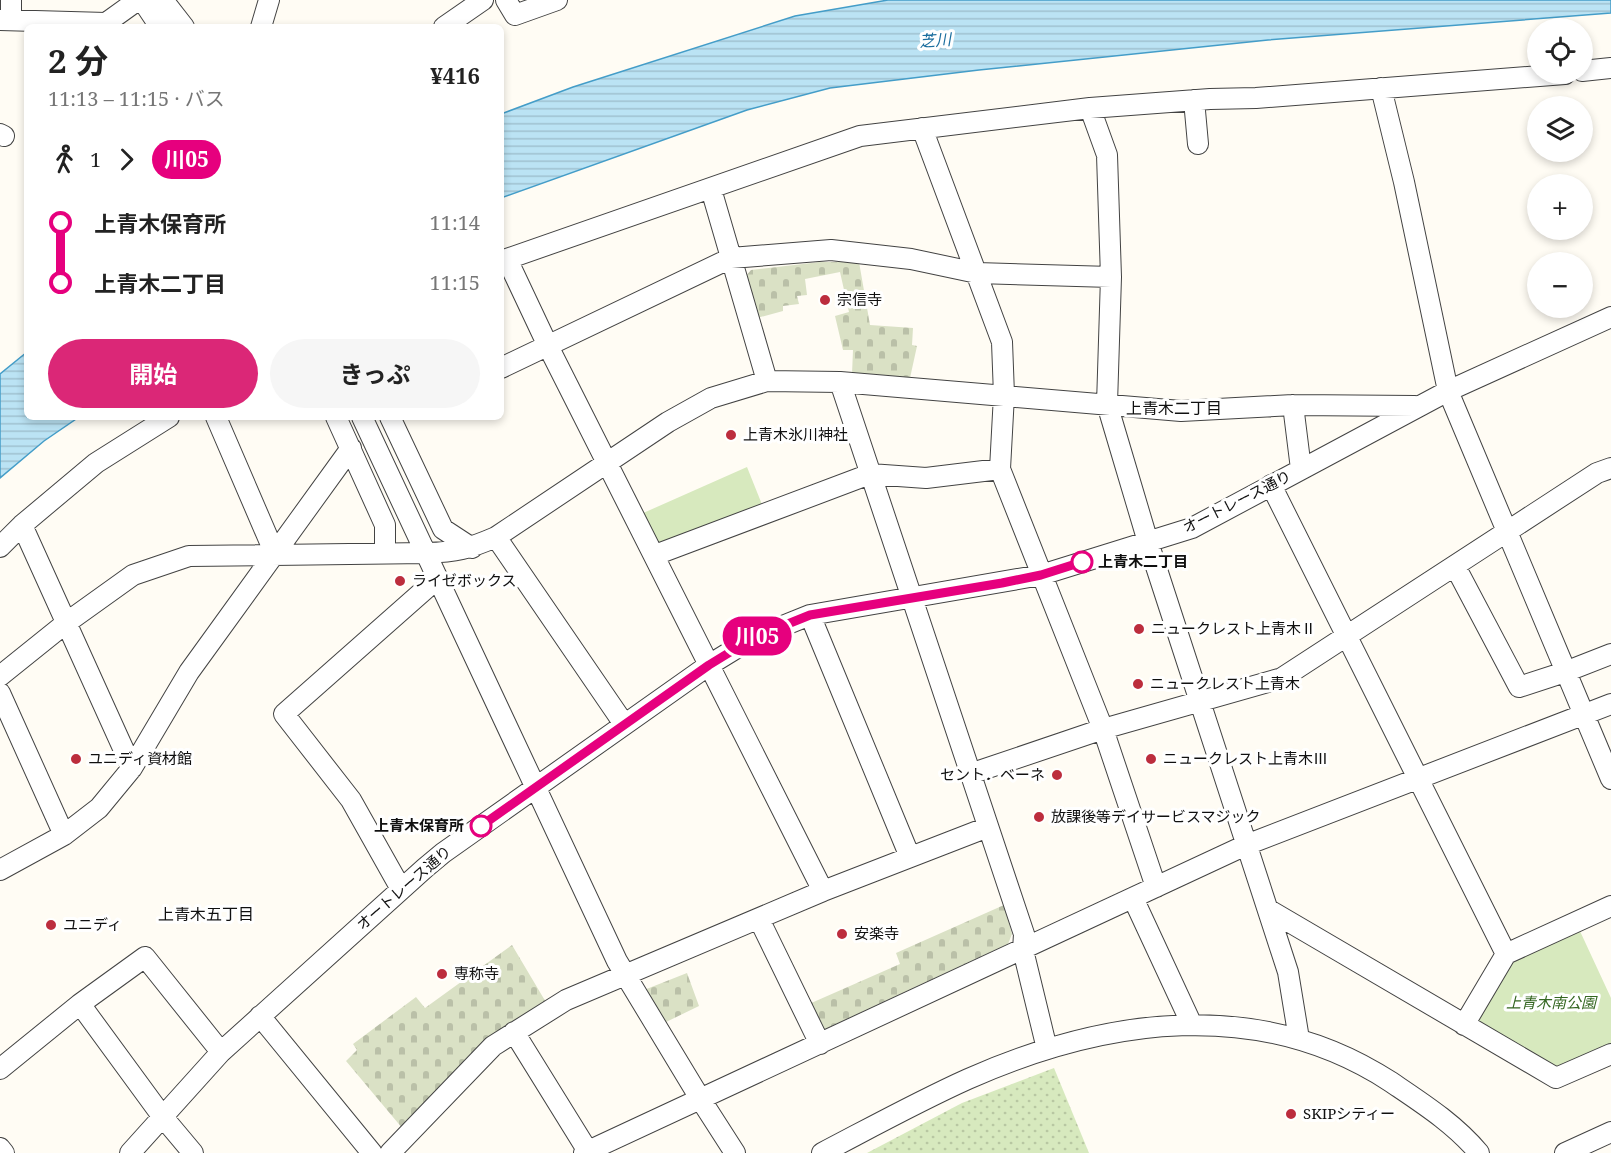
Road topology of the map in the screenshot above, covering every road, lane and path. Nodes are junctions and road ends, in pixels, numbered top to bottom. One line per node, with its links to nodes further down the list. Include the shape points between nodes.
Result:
1 (140, 0): 7 (street, via 106,23); 8 (street)
2 (164, 0): 9 (street)
3 (268, 0): 10 (street)
4 (483, 0): 11 (street)
5 (506, 0): 6 (street, via 515,15)
6 (557, 0)
7 (7, 13)
8 (158, 24)
9 (182, 24)
10 (262, 24)
11 (448, 24)
12 (1611, 68): 13 (street)
13 (1593, 70)
14 (1527, 77): 15 (street)
15 (1381, 88): 16 (street); 30 (street)
16 (1194, 100): 17 (street); 19 (street)
17 (1090, 108): 18 (street); 24 (street, via 1107,155)
18 (922, 128): 20 (street, via 860,136); 23 (street)
19 (1198, 144)
20 (711, 189): 21 (street); 22 (street)
21 (731, 258): 23 (street, via 831,250 911,259); 26 (street); 28 (street)
22 (504, 260): 26 (street)
23 (977, 273): 24 (street); 31 (street, via 1002,342)
24 (1111, 277): 32 (street)
25 (1611, 317): 30 (street, オートレース通り)
26 (548, 346): 27 (street); 41 (street)
27 (504, 367)
28 (767, 381): 29 (street); 41 (street, via 711,398)
29 (840, 382): 31 (street); 45 (street)
30 (1448, 391): 34 (street, オートレース通り); 48 (street)
31 (1004, 395): 32 (street); 43 (street)
32 (1107, 404): 33 (street, via 1181,411); 50 (street)
33 (1293, 405): 34 (street); 44 (street)
34 (1419, 406): 44 (street, オートレース通り)
35 (164, 420): 47 (street, via 96,463)
36 (217, 420): 55 (street)
37 (337, 420): 40 (street)
38 (363, 420): 54 (street)
39 (394, 420): 52 (street, via 443,529)
40 (351, 448): 53 (street, via 385,525); 55 (street)
41 (609, 463): 49 (street); 56 (street)
42 (1611, 468): 48 (street, via 1597,473)
43 (999, 469): 45 (street, via 926,478); 58 (street)
44 (1301, 469): 46 (street, オートレース通り)
45 (870, 474): 56 (street); 60 (street)
46 (1271, 485): 50 (street, オートレース通り, via 1192,528); 63 (street)
47 (22, 525): 51 (street); 62 (street)
48 (1507, 532): 57 (street); 66 (street)
49 (496, 537): 52 (street); 72 (street)
50 (1148, 542): 58 (street, オートレース通り); 69 (street)
51 (0, 547)
52 (472, 548): 54 (street)
53 (385, 553): 54 (street); 55 (street)
54 (426, 553): 59 (street)
55 (275, 554): 62 (street, via 189,556 134,575); 74 (street, via 189,672)
56 (655, 555): 65 (street)
57 (1455, 566): 63 (street); 66 (street, via 1518,687)
58 (1041, 575): 60 (street, オートレース通り); 73 (street)
59 (438, 578): 78 (street); 85 (street, via 284,714 351,800)
60 (911, 596): 61 (street, オートレース通り); 75 (street)
61 (810, 615): 65 (street, オートレース通り, via 753,638); 82 (street)
62 (66, 623): 67 (street); 74 (street)
63 (1346, 636): 69 (street, via 1282,678); 77 (street)
64 (1611, 654): 66 (street)
65 (709, 665): 72 (street, オートレース通り); 86 (street)
66 (1565, 672): 71 (street)
67 (0, 676)
68 (0, 693): 80 (street)
69 (1199, 701): 73 (street); 81 (street)
70 (1611, 704): 71 (street)
71 (1583, 715): 76 (street); 77 (street)
72 (624, 724): 78 (street, オートレース通り)
73 (1103, 729): 75 (street); 84 (street)
74 (132, 768): 80 (street, via 99,808)
75 (970, 774): 79 (street)
76 (1610, 775)
77 (1418, 778): 81 (street); 92 (street)
78 (536, 786): 85 (street, オートレース通り, via 443,853); 93 (street)
79 (988, 827): 82 (street); 91 (street, via 1024,934)
80 (64, 835): 83 (street)
81 (1246, 845): 84 (street); 89 (street)
82 (910, 857): 86 (street)
83 (0, 870)
84 (1156, 887): 87 (street)
85 (401, 889): 95 (street, オートレース通り)
86 (823, 891): 90 (street)
87 (1133, 898): 91 (street); 96 (street)
88 (1611, 906): 92 (street)
89 (1269, 910): 97 (street); 99 (street, via 1288,972)
90 (759, 919): 93 (street); 100 (street)
91 (1023, 950): 100 (street); 101 (street)
92 (1506, 954): 97 (street)
93 (624, 975): 98 (street, via 566,1000); 105 (street)
94 (80, 1004): 102 (street, via 145,957); 104 (street); 106 (street)
95 (260, 1016): 102 (street, オートレース通り); 113 (street)
96 (1192, 1024): 99 (street, via 1253,1028); 101 (street, via 1127,1031)
97 (1464, 1025): 103 (street, via 1556,1078)
98 (514, 1032): 109 (street); 114 (street, via 494,1046)
99 (1299, 1039): 117 (street, via 1356,1061 1383,1077 1442,1117)
100 (820, 1044): 105 (street)
101 (1047, 1049): 116 (street, via 969,1079)
102 (221, 1052): 106 (street, オートレース通り)
103 (1611, 1054)
104 (0, 1069)
105 (701, 1100): 109 (street); 115 (street)
106 (162, 1116): 111 (street, オートレース通り); 112 (street)
107 (1611, 1132): 118 (street)
108 (0, 1148): 110 (street)
109 (587, 1152)
110 (4, 1153)
111 (130, 1153)
112 (193, 1153)
113 (372, 1153)
114 (390, 1153)
115 (735, 1153)
116 (822, 1153)
117 (1479, 1153)
118 (1565, 1153)

